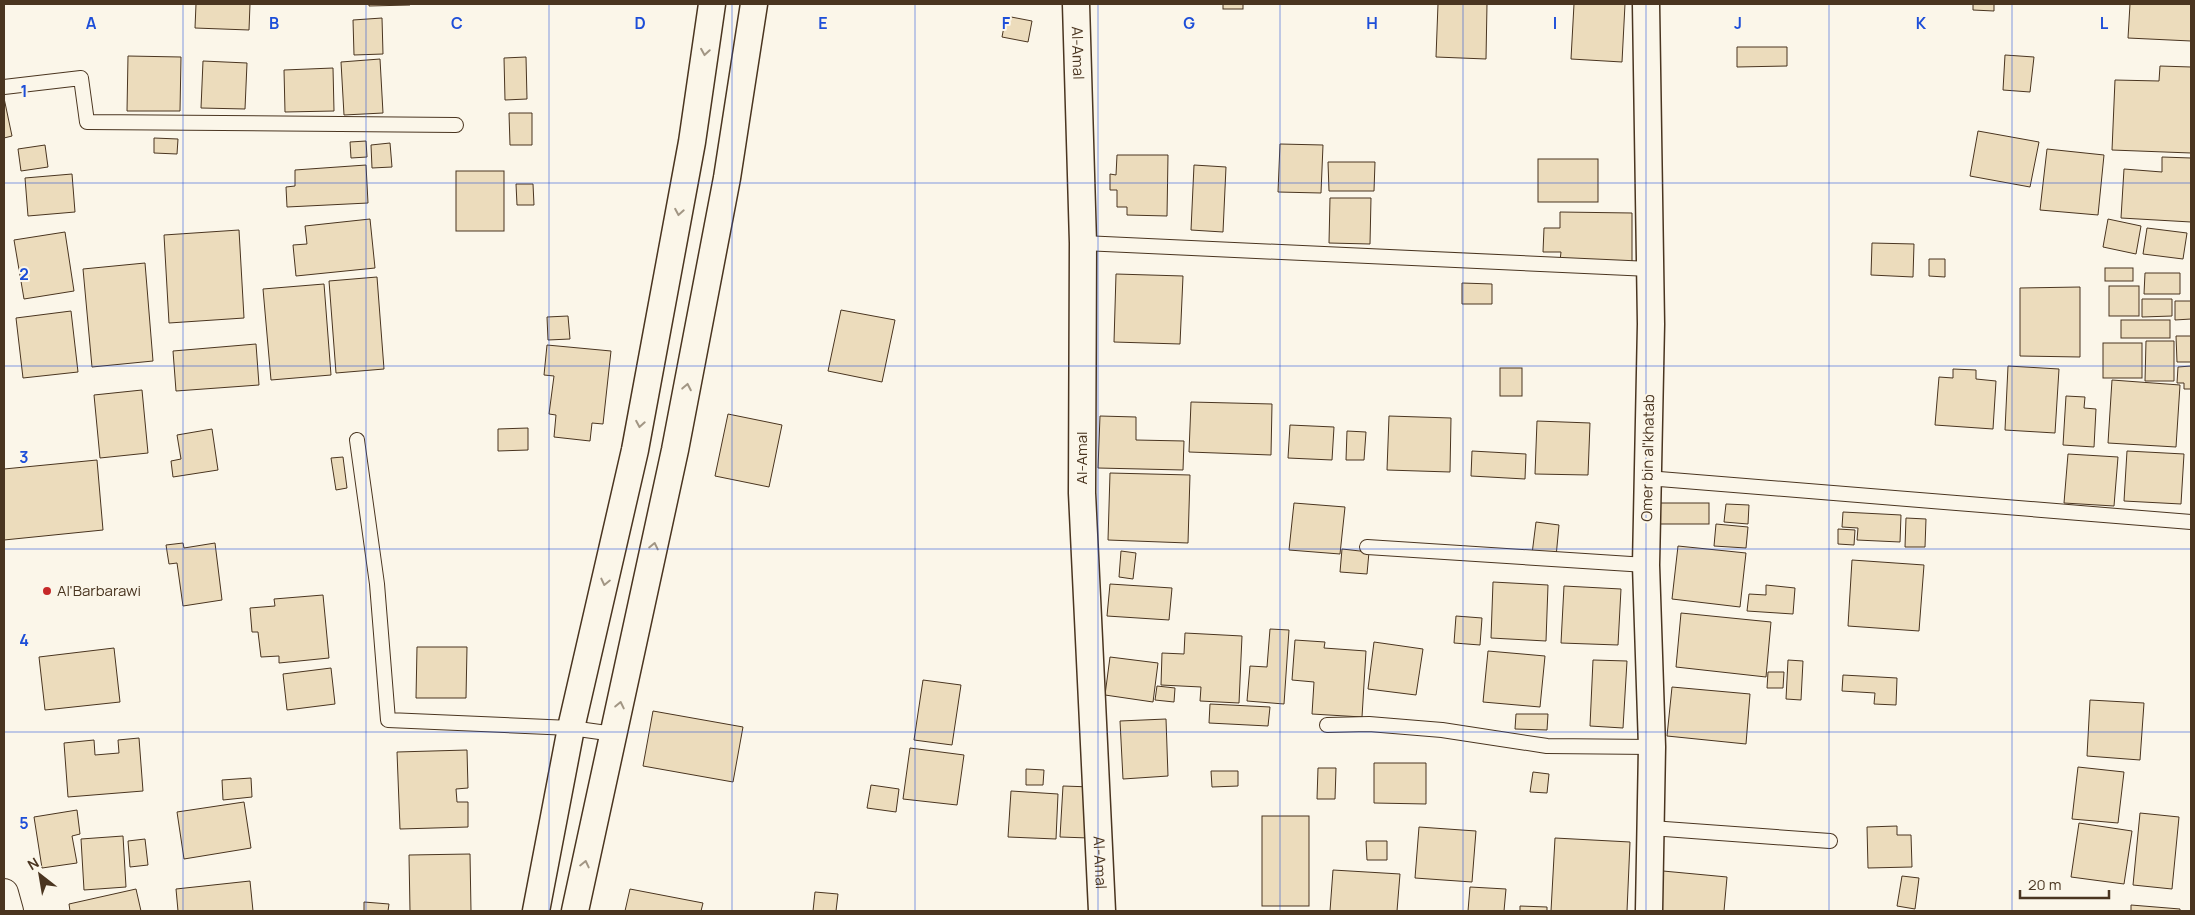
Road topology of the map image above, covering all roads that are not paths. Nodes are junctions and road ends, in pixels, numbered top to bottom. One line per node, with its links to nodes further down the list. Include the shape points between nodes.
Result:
1 (712, 4): 15 (street, one-way to 15, via 692,142 635,450)
2 (754, 4): 16 (street, one-way to 2, via 727,178)
3 (1076, 4): 7 (street, Al-Amal)
4 (1646, 4): 8 (street, Omer bin al'khatab)
5 (4, 87): 6 (lane, via 81,78 87,122)
6 (456, 125)
7 (1083, 243): 8 (lane); 24 (street, Al-Amal, via 1082,493)
8 (1650, 269): 10 (street, Omer bin al'khatab)
9 (357, 440): 15 (lane, via 377,584 388,720)
10 (1647, 478): 11 (lane); 13 (street, Omer bin al'khatab)
11 (2191, 522)
12 (1367, 547): 13 (lane)
13 (1646, 565): 17 (street, Omer bin al'khatab)
14 (1327, 725): 17 (lane, via 1369,724 1442,730 1547,746)
15 (571, 728): 16 (lane); 22 (street)
16 (614, 734): 23 (street, one-way to 16)
17 (1652, 746): 18 (street, Omer bin al'khatab)
18 (1651, 828): 19 (lane); 25 (street, Omer bin al'khatab)
19 (1830, 841)
20 (4, 893): 21 (highway)
21 (9, 911)
22 (536, 911)
23 (575, 911)
24 (1102, 911)
25 (1649, 911)

